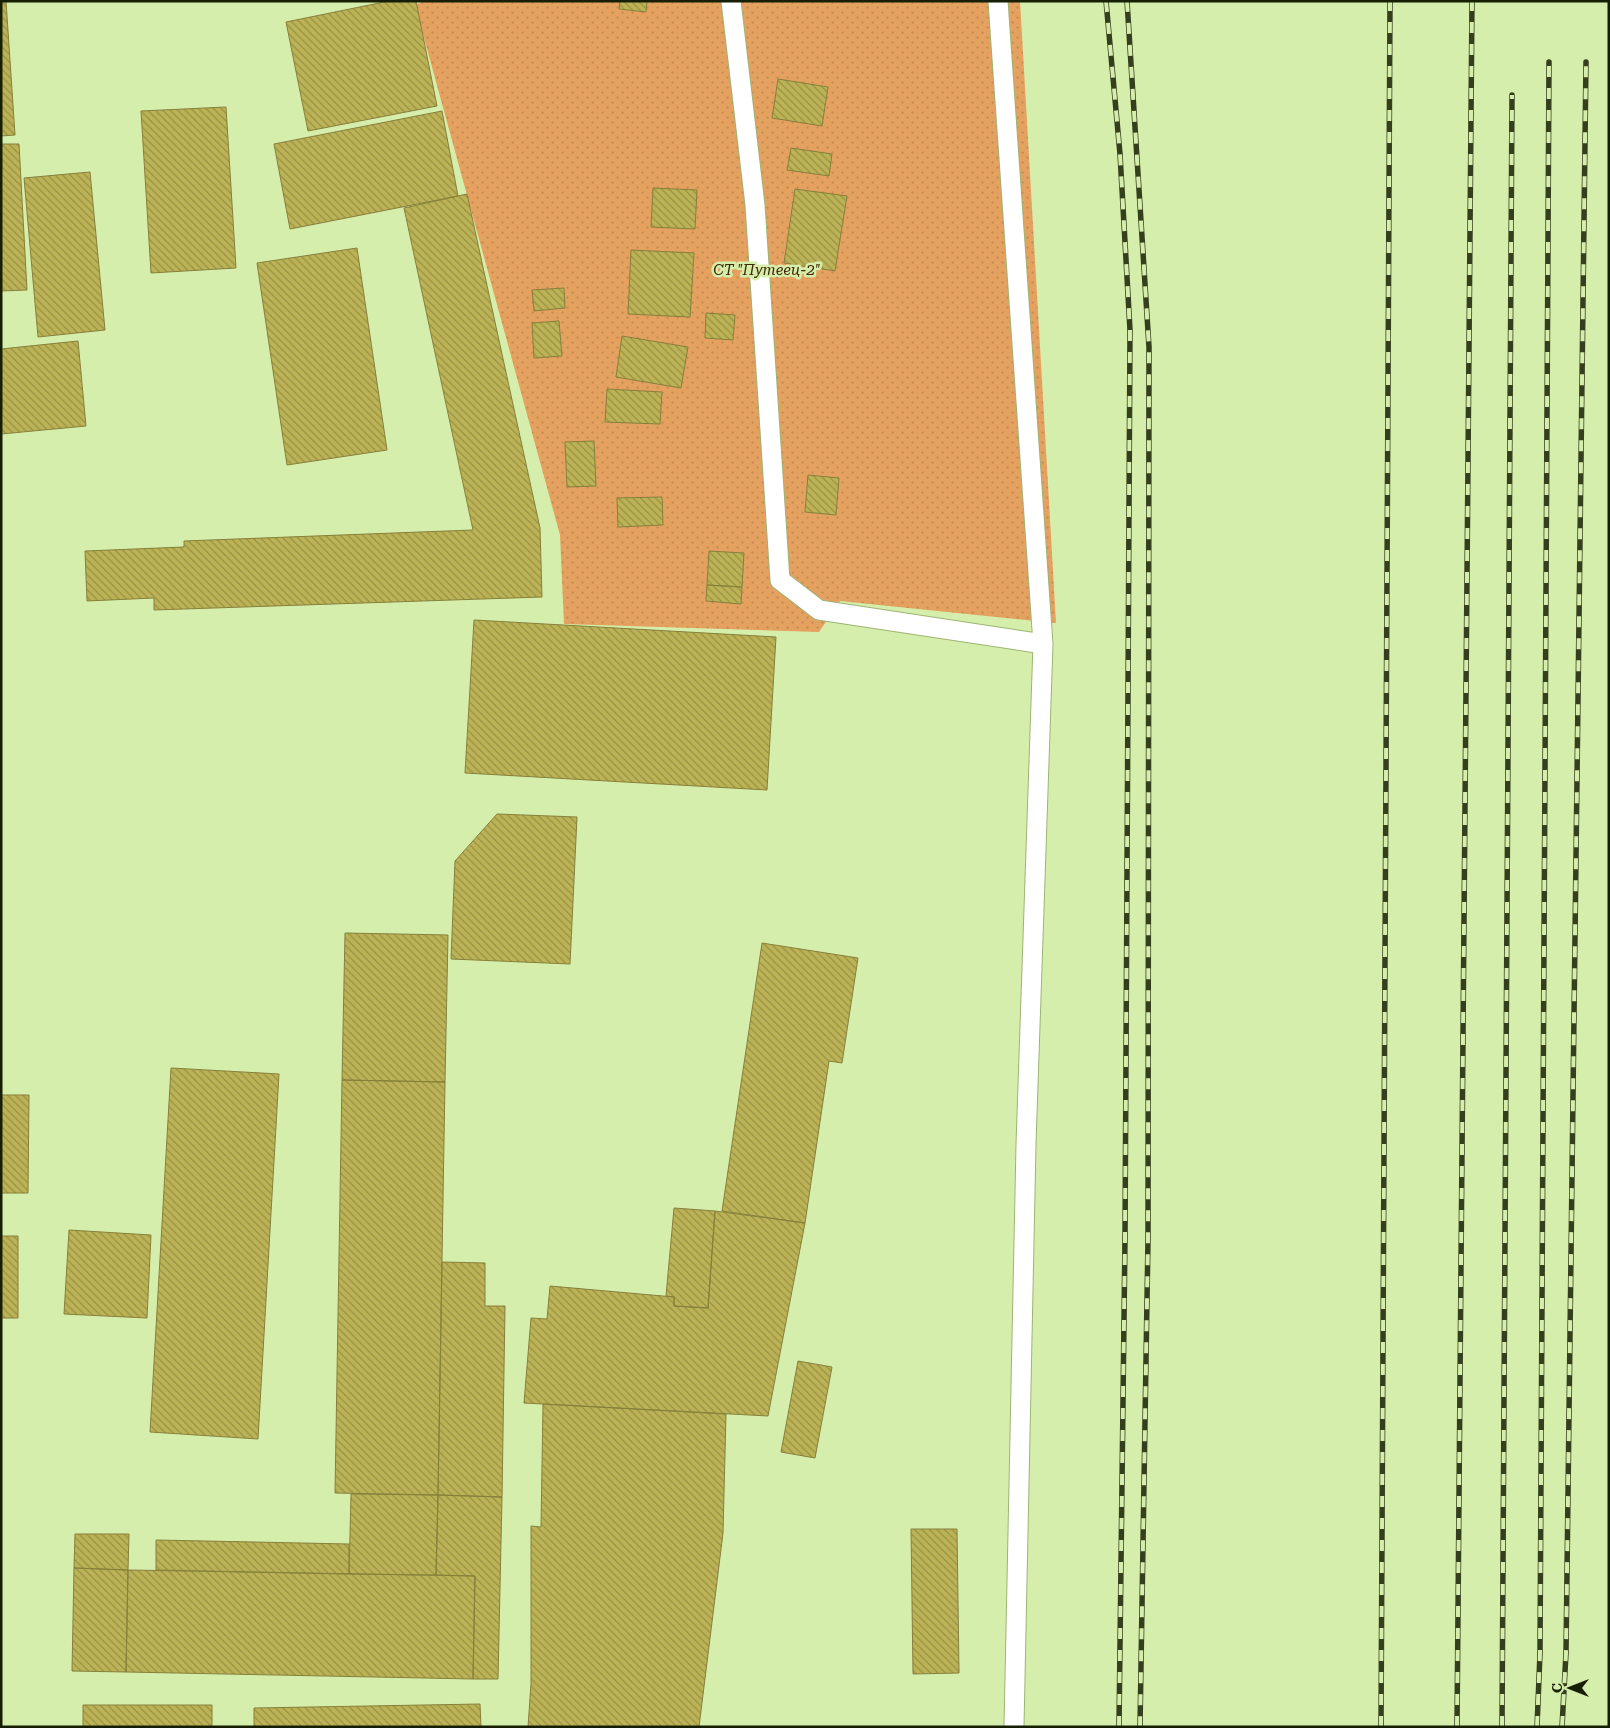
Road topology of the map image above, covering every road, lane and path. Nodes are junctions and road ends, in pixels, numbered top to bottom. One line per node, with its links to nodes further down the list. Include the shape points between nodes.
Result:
1 (732, 1): 3 (lane, via 755,205 780,580 820,610)
2 (998, 1): 3 (lane)
3 (1043, 644): 4 (lane, via 1026,1144)
4 (1014, 1727)

